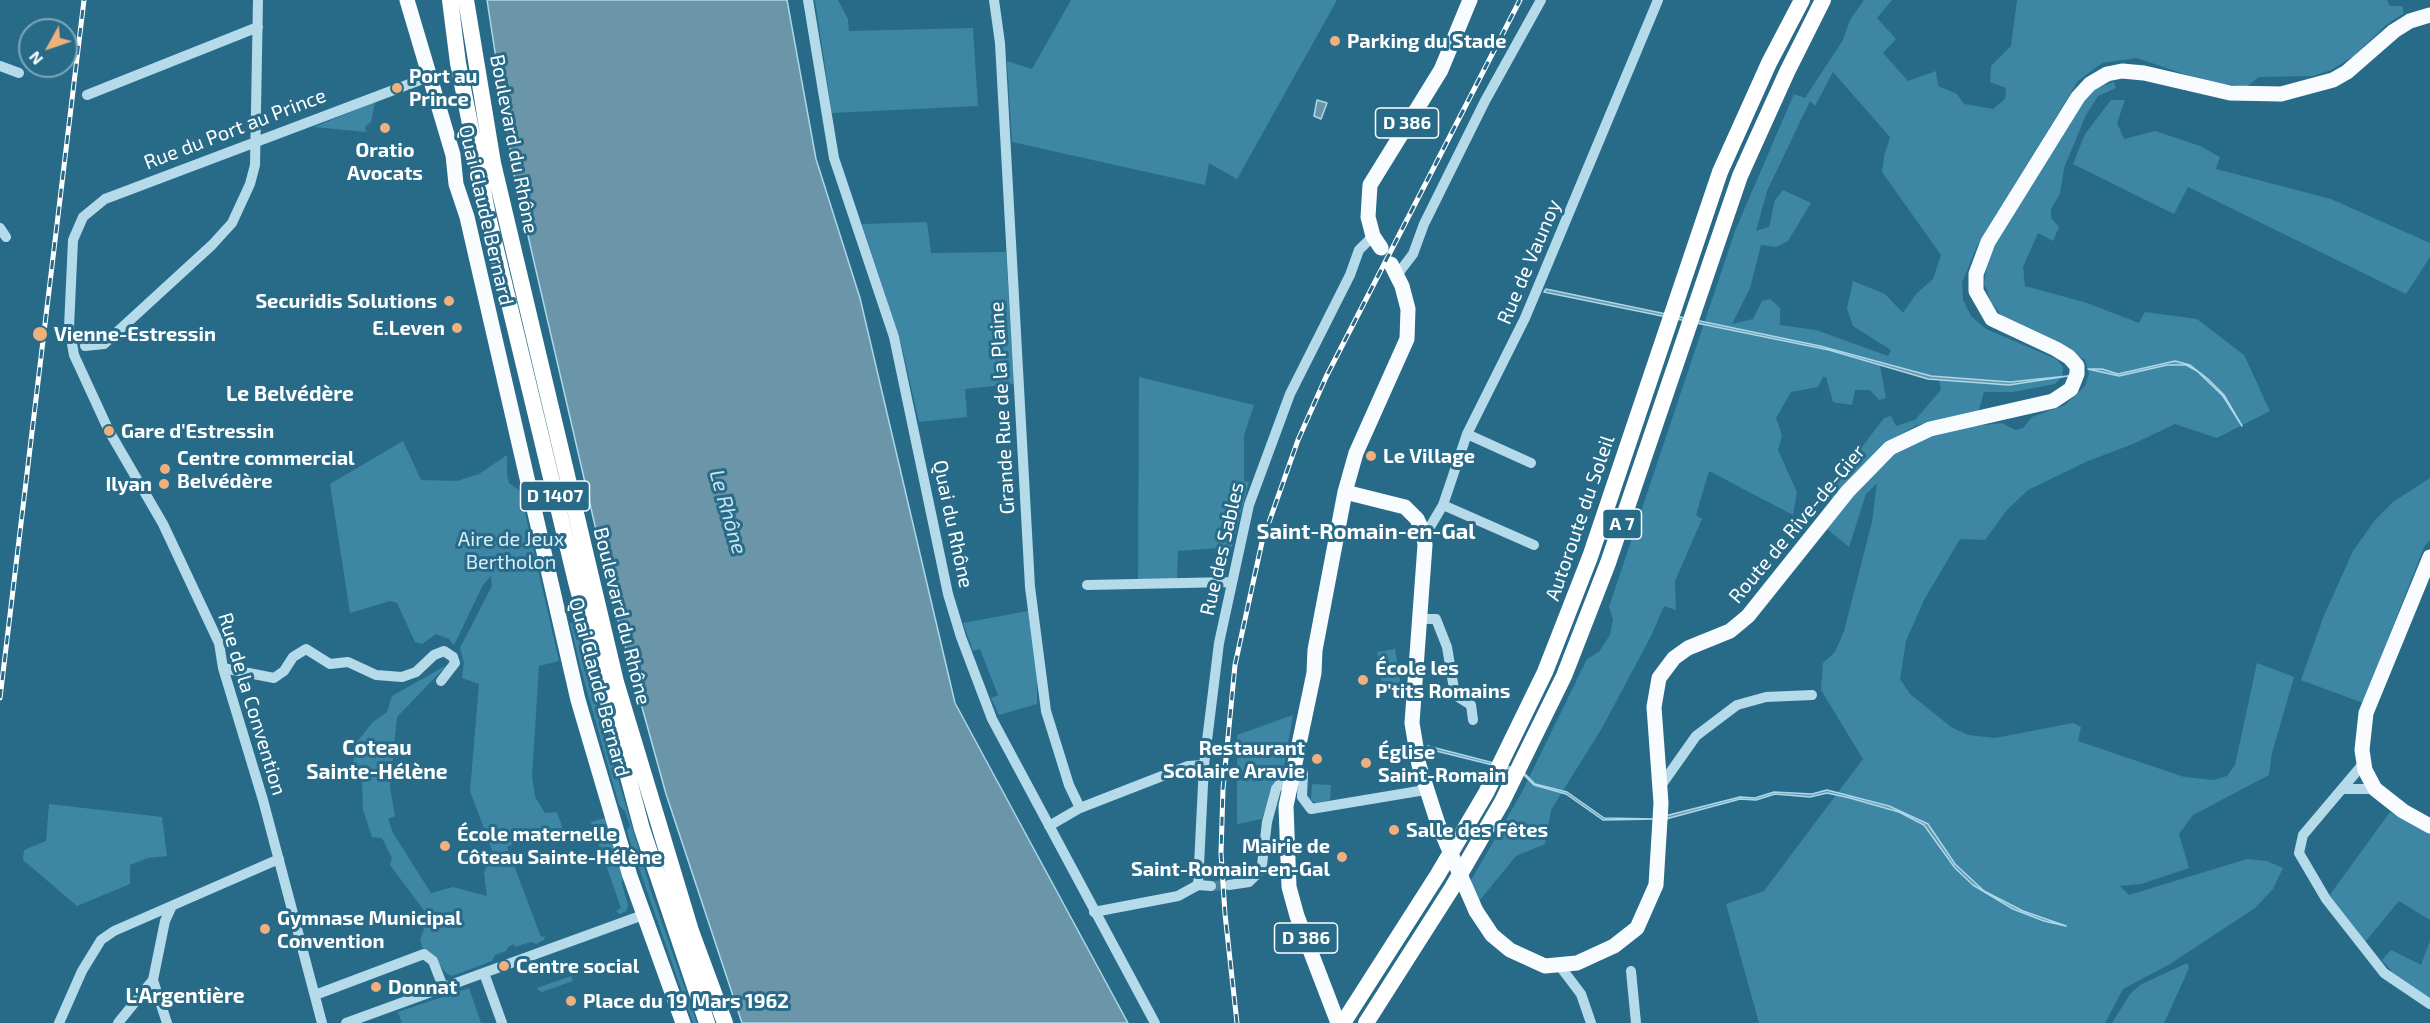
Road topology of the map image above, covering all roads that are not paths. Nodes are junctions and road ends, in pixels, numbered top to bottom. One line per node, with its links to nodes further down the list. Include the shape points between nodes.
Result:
1 (258, 0): 13 (street)
2 (407, 0): 16 (main road, Quai Claude Bernard)
3 (450, 0): 68 (highway, Boulevard du Rhône / D 1407, via 458,63 488,216 579,594 642,829)
4 (466, 0): 69 (highway, Boulevard du Rhône / D 1407, via 493,163 613,671 691,932)
5 (808, 0): 45 (street, Quai du Rhône, via 834,158 894,337 955,620 992,719)
6 (994, 0): 44 (street, Grande Rue de la Plaine, via 1000,43 1030,587 1046,711)
7 (1470, 0): 20 (main road, D 386, via 1441,70 1370,185 1368,218)
8 (1541, 0): 21 (street, via 1485,101 1413,254)
9 (1658, 0): 23 (street, Rue de Vaunoy, via 1526,318)
10 (1802, 0): 72 (highway, Autoroute du Soleil / A 7, via 1720,172 1590,557 1545,672 1486,793)
11 (1823, 0): 73 (highway, Autoroute du Soleil / A 7, via 1740,176 1608,563 1564,676 1502,802)
12 (2430, 15): 40 (main road, Route de Rive-de-Gier, via 2394,31 2363,60 2333,80 2281,94 2230,93 2122,71 2090,84 2078,97 1988,242 1976,274 1976,291 1992,319 2069,357 2077,366 2075,383 2053,401 1930,429 1904,439 1871,465 1748,616 1730,631 1688,648 1664,670 1654,707)
13 (258, 27): 17 (street); 18 (street)
14 (0, 66): 15 (street)
15 (18, 73)
16 (428, 77): 18 (street, Rue du Port au Prince); 53 (main road, Quai Claude Bernard, via 453,155 456,184 467,217 578,700)
17 (87, 95)
18 (256, 140): 19 (street, Rue du Port au Prince, via 105,199 83,217); 22 (street, via 250,184 225,232 104,344)
19 (73, 240): 33 (street, Rue de la Convention, via 69,327 74,355 98,410 164,524 211,622)
20 (1377, 242): 30 (street, Rue des Sables, via 1359,249 1350,275 1290,394 1249,505)
21 (1394, 269): 25 (main road, D 386, via 1408,309 1407,339 1356,453)
22 (86, 346)
23 (1467, 434): 24 (street); 26 (street, Rue de Vaunoy)
24 (1531, 463)
25 (1345, 492): 27 (main road, via 1405,507); 39 (main road, D 386, via 1314,673)
26 (1443, 505): 27 (street, Rue de Vaunoy); 28 (street)
27 (1423, 532): 32 (main road, Route de Rive-de-Gier)
28 (1534, 545)
29 (2430, 557): 37 (main road, via 2366,713)
30 (1231, 582): 31 (street); 38 (street, Rue des Sables, via 1213,683)
31 (1086, 585)
32 (1419, 619): 36 (street, via 1436,619 1448,647 1455,695 1472,705); 43 (main road, Route de Rive-de-Gier, via 1412,723)
33 (223, 668): 34 (street, via 274,678 284,671 292,657 306,649 330,664 348,662 376,675 402,677 416,672 444,651 455,663); 47 (street, Rue de la Convention)
34 (441, 681)
35 (1812, 694): 40 (street, via 1766,697 1737,705 1696,736)
36 (1473, 720)
37 (2363, 764): 41 (street); 42 (main road)
38 (1204, 765): 44 (street, via 1188,766); 48 (street, Rue des Sables)
39 (1291, 775): 43 (street, via 1303,773 1302,797 1311,809); 49 (street, via 1276,789 1262,865 1249,882); 71 (main road, D 386, via 1286,828 1290,887 1297,916)
40 (1660, 787): 54 (main road, Route de Rive-de-Gier, via 1656,885 1637,928 1614,946 1577,963)
41 (2342, 789): 42 (street); 60 (street, via 2303,835 2299,853 2326,899 2384,973)
42 (2375, 789): 46 (main road)
43 (1425, 790): 54 (main road, Route de Rive-de-Gier, bridge, via 1476,911 1492,935 1510,950 1545,966)
44 (1080, 808): 45 (street)
45 (1049, 826): 52 (street, Quai du Rhône)
46 (2430, 826)
47 (279, 860): 51 (street); 59 (street, Rue de la Convention)
48 (1198, 885): 50 (street); 52 (street, via 1178,896)
49 (1229, 885)
50 (1211, 886)
51 (171, 908): 57 (street); 61 (street, via 101,940 81,971)
52 (1094, 912): 70 (street, Quai du Rhône)
53 (643, 915): 56 (street); 67 (main road, Quai Claude Bernard)
54 (1559, 965): 74 (street, via 1581,994)
55 (1631, 971): 75 (street)
56 (484, 973): 58 (street); 66 (street)
57 (153, 980): 62 (street); 63 (street)
58 (443, 987): 59 (street, via 434,961 424,954); 65 (street)
59 (315, 995): 64 (street, Rue de la Convention)
60 (2430, 1004)
61 (59, 1023)
62 (118, 1023)
63 (167, 1023)
64 (322, 1023)
65 (346, 1023)
66 (502, 1023)
67 (683, 1023)
68 (707, 1023)
69 (725, 1023)
70 (1155, 1023)
71 (1338, 1023)
72 (1343, 1023)
73 (1366, 1023)
74 (1591, 1023)
75 (1636, 1023)

